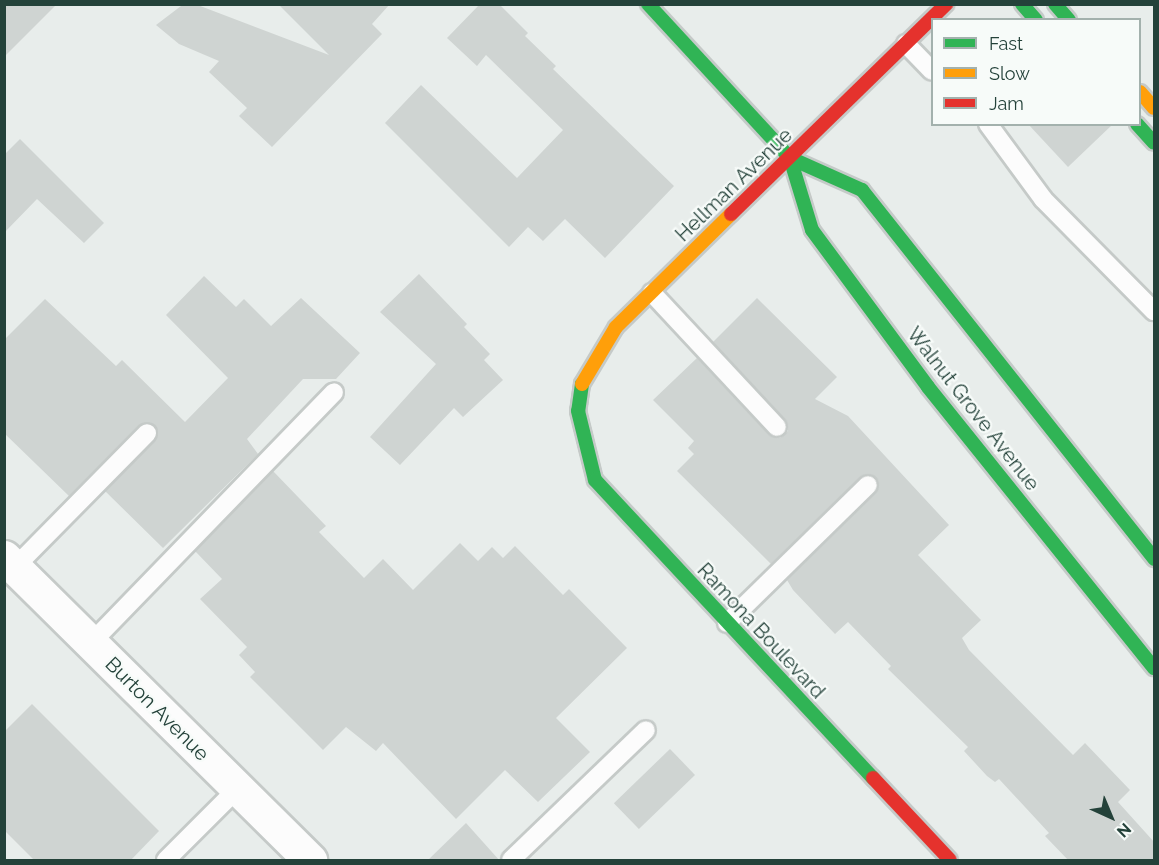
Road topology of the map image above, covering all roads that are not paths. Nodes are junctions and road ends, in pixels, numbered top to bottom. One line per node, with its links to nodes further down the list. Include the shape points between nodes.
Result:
1 (648, 4): 16 (main road, Walnut Grove Avenue)
2 (946, 4): 5 (main road, Hellman Avenue)
3 (1022, 4): 6 (main road)
4 (1054, 4): 7 (main road)
5 (932, 18)
6 (1034, 18)
7 (1067, 18)
8 (931, 19): 9 (main road, Hellman Avenue)
9 (906, 44): 10 (lane); 16 (main road, Hellman Avenue)
10 (931, 69)
11 (1141, 93): 12 (main road)
12 (1155, 108)
13 (989, 126): 18 (lane, via 1043,199)
14 (1139, 126): 15 (main road)
15 (1155, 143)
16 (790, 158): 17 (main road, Hellman Avenue); 24 (main road, Walnut Grove Avenue, via 862,190); 28 (main road, Walnut Grove Avenue, via 812,230 928,387)
17 (652, 292): 20 (main road, Hellman Avenue, via 597,352 581,385); 21 (lane)
18 (1155, 311)
19 (334, 392): 27 (lane)
20 (578, 411): 26 (main road, Ramona Boulevard, via 595,480)
21 (777, 427)
22 (147, 433): 25 (lane)
23 (868, 485): 26 (lane)
24 (1155, 559)
25 (10, 562): 27 (street, Burton Avenue)
26 (727, 623): 34 (main road, Ramona Boulevard)
27 (91, 643): 30 (street, Burton Avenue)
28 (1155, 668)
29 (646, 730): 33 (lane)
30 (237, 789): 31 (street, Burton Avenue); 32 (lane)
31 (307, 860)
32 (166, 861)
33 (511, 861)
34 (950, 861)

